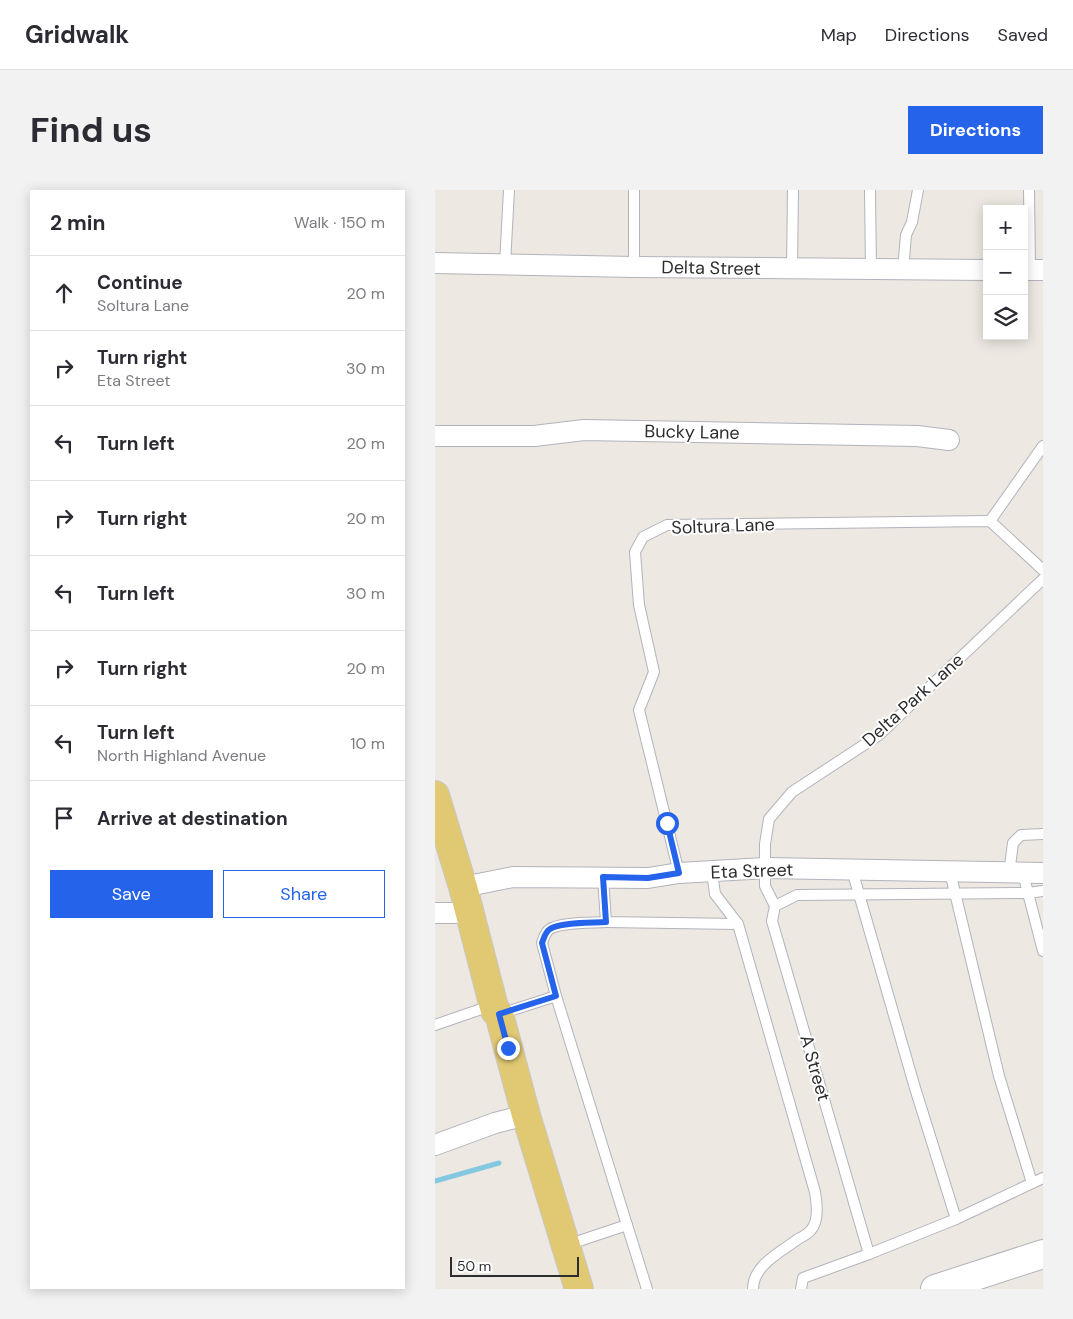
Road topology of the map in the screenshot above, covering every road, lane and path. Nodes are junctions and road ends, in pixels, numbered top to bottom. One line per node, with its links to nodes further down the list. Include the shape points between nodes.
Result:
1 (509, 190): 8 (lane)
2 (634, 190): 9 (lane)
3 (793, 190): 10 (lane)
4 (870, 190): 11 (lane)
5 (917, 190): 12 (lane, via 912,222 906,235)
6 (1029, 190): 14 (lane)
7 (435, 263): 8 (street, Delta Street)
8 (505, 264): 9 (street, Delta Street)
9 (633, 267): 10 (street, Delta Street)
10 (792, 269): 11 (street, Delta Street)
11 (871, 270): 12 (street, Delta Street)
12 (903, 270): 13 (street, Delta Street)
13 (983, 270)
14 (1033, 270)
15 (435, 436): 16 (street, Bucky Lane, via 534,436 584,430 917,436)
16 (949, 440)
17 (1043, 446): 18 (lane)
18 (990, 521): 19 (lane); 27 (lane, Soltura Lane, via 667,525 643,537 635,552 639,605 654,672 639,710)
19 (1043, 570)
20 (1043, 579): 23 (lane, Delta Park Lane, via 879,735 792,792 769,819)
21 (435, 795): 35 (main road)
22 (1043, 834): 28 (lane, via 1021,835 1013,843)
23 (766, 868): 24 (street, Eta Street); 25 (street, Eta Street); 36 (lane, Delta Park Lane, via 765,886)
24 (852, 870): 26 (street, Eta Street); 34 (lane)
25 (712, 872): 27 (street, Eta Street); 39 (lane, via 715,894)
26 (950, 872): 28 (street, Eta Street); 32 (lane)
27 (679, 873): 30 (street, Eta Street, via 648,878)
28 (1016, 873): 29 (street, Eta Street); 33 (lane)
29 (1043, 873)
30 (603, 877): 35 (street, Eta Street, via 513,876); 38 (lane)
31 (1043, 891): 33 (lane)
32 (955, 893): 33 (lane); 34 (lane); 47 (lane, via 999,1076)
33 (1028, 893): 40 (lane)
34 (859, 895): 36 (lane, via 797,895); 48 (lane)
35 (466, 900): 37 (street, Eta Street); 42 (main road)
36 (775, 906): 51 (lane, A Street, via 772,921)
37 (435, 913)
38 (606, 922): 39 (lane); 41 (lane, via 561,925 545,935 542,943)
39 (738, 924): 55 (lane, via 817,1202 811,1230 766,1262 757,1274)
40 (1043, 952)
41 (556, 996): 42 (lane); 49 (lane)
42 (496, 1010): 43 (lane); 44 (main road)
43 (435, 1025)
44 (526, 1115): 45 (street); 50 (main road)
45 (435, 1144)
46 (1043, 1178): 47 (lane)
47 (1032, 1183): 48 (lane)
48 (956, 1220): 51 (lane)
49 (627, 1225): 50 (lane); 54 (lane)
50 (566, 1246): 53 (main road)
51 (869, 1254): 56 (lane, via 803,1278)
52 (1043, 1254): 57 (main road)
53 (579, 1289)
54 (647, 1289)
55 (753, 1289)
56 (801, 1289)
57 (935, 1289)

